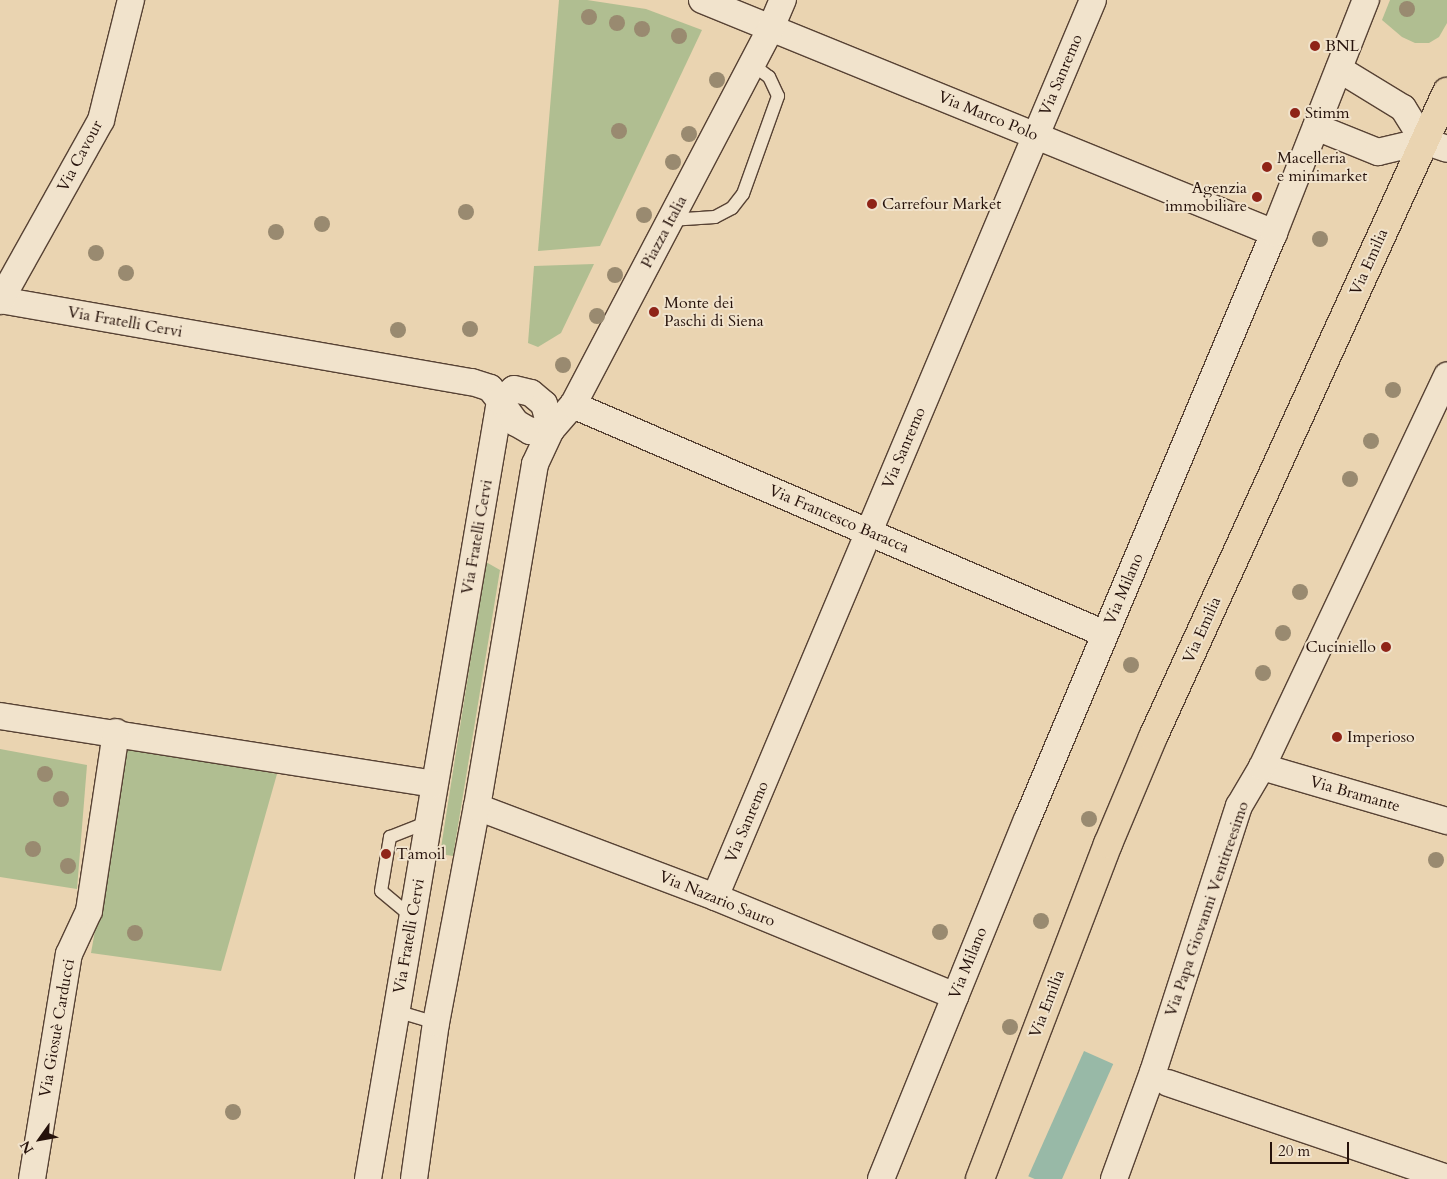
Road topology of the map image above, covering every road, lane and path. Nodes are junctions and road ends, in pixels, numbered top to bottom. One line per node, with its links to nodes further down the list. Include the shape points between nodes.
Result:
1 (131, 0): 15 (street, Via Cavour, via 101,120)
2 (702, 0): 6 (street, Via Marco Polo)
3 (783, 0): 6 (street, Piazza Italia)
4 (1093, 0): 11 (street, Via Sanremo)
5 (1366, 0): 8 (street, Via Milano)
6 (770, 30): 7 (street, Piazza Italia); 11 (street, Via Marco Polo)
7 (752, 64): 13 (street, Piazza Italia); 13 (lane, via 769,77 778,96 743,194 732,208 716,217)
8 (1339, 69): 10 (street, Via Milano); 12 (street, via 1403,108)
9 (1447, 92): 12 (main road, Via Emilia)
10 (1316, 127): 12 (street, via 1378,152); 14 (street, Via Milano)
11 (1036, 135): 14 (street, Via Marco Polo); 21 (street, Via Sanremo)
12 (1435, 145): 41 (main road, Via Emilia, via 1153,737)
13 (670, 220): 19 (street, Piazza Italia)
14 (1274, 233): 22 (street, Via Milano)
15 (6, 273): 16 (street, Via Cavour)
16 (0, 300): 18 (street, Via Fratelli Cervi, via 472,382 490,388)
17 (1447, 376): 25 (street, Via Papa Giovanni Ventitreesimo)
18 (500, 401): 20 (street, via 516,423 530,431); 26 (street, Via Fratelli Cervi)
19 (573, 405): 20 (street, Piazza Italia); 21 (street, Via Francesco Baracca)
20 (551, 430): 27 (street, via 535,464)
21 (869, 532): 22 (street, Via Francesco Baracca); 30 (street, Via Sanremo)
22 (1105, 634): 32 (street, Via Milano)
23 (0, 716): 24 (street)
24 (116, 732): 26 (street); 37 (street, Via Giosuè Carducci, via 89,911 69,954)
25 (1262, 767): 28 (street, Via Bramante); 42 (street, Via Papa Giovanni Ventitreesimo, via 1239,806 1153,1072)
26 (434, 784): 29 (street, Via Fratelli Cervi)
27 (477, 807): 30 (street, Via Nazario Sauro); 34 (street)
28 (1447, 821)
29 (428, 822): 31 (street, Via Fratelli Cervi); 31 (lane, via 390,837 381,891)
30 (715, 897): 32 (street, Via Nazario Sauro)
31 (412, 917): 33 (street, Via Fratelli Cervi)
32 (955, 996): 40 (street, Via Milano)
33 (396, 1011): 34 (lane); 38 (street, Via Fratelli Cervi)
34 (436, 1023): 39 (street)
35 (1168, 1083): 36 (street)
36 (1447, 1178)
37 (32, 1179)
38 (368, 1179)
39 (414, 1179)
40 (881, 1179)
41 (980, 1179)
42 (1114, 1179)

